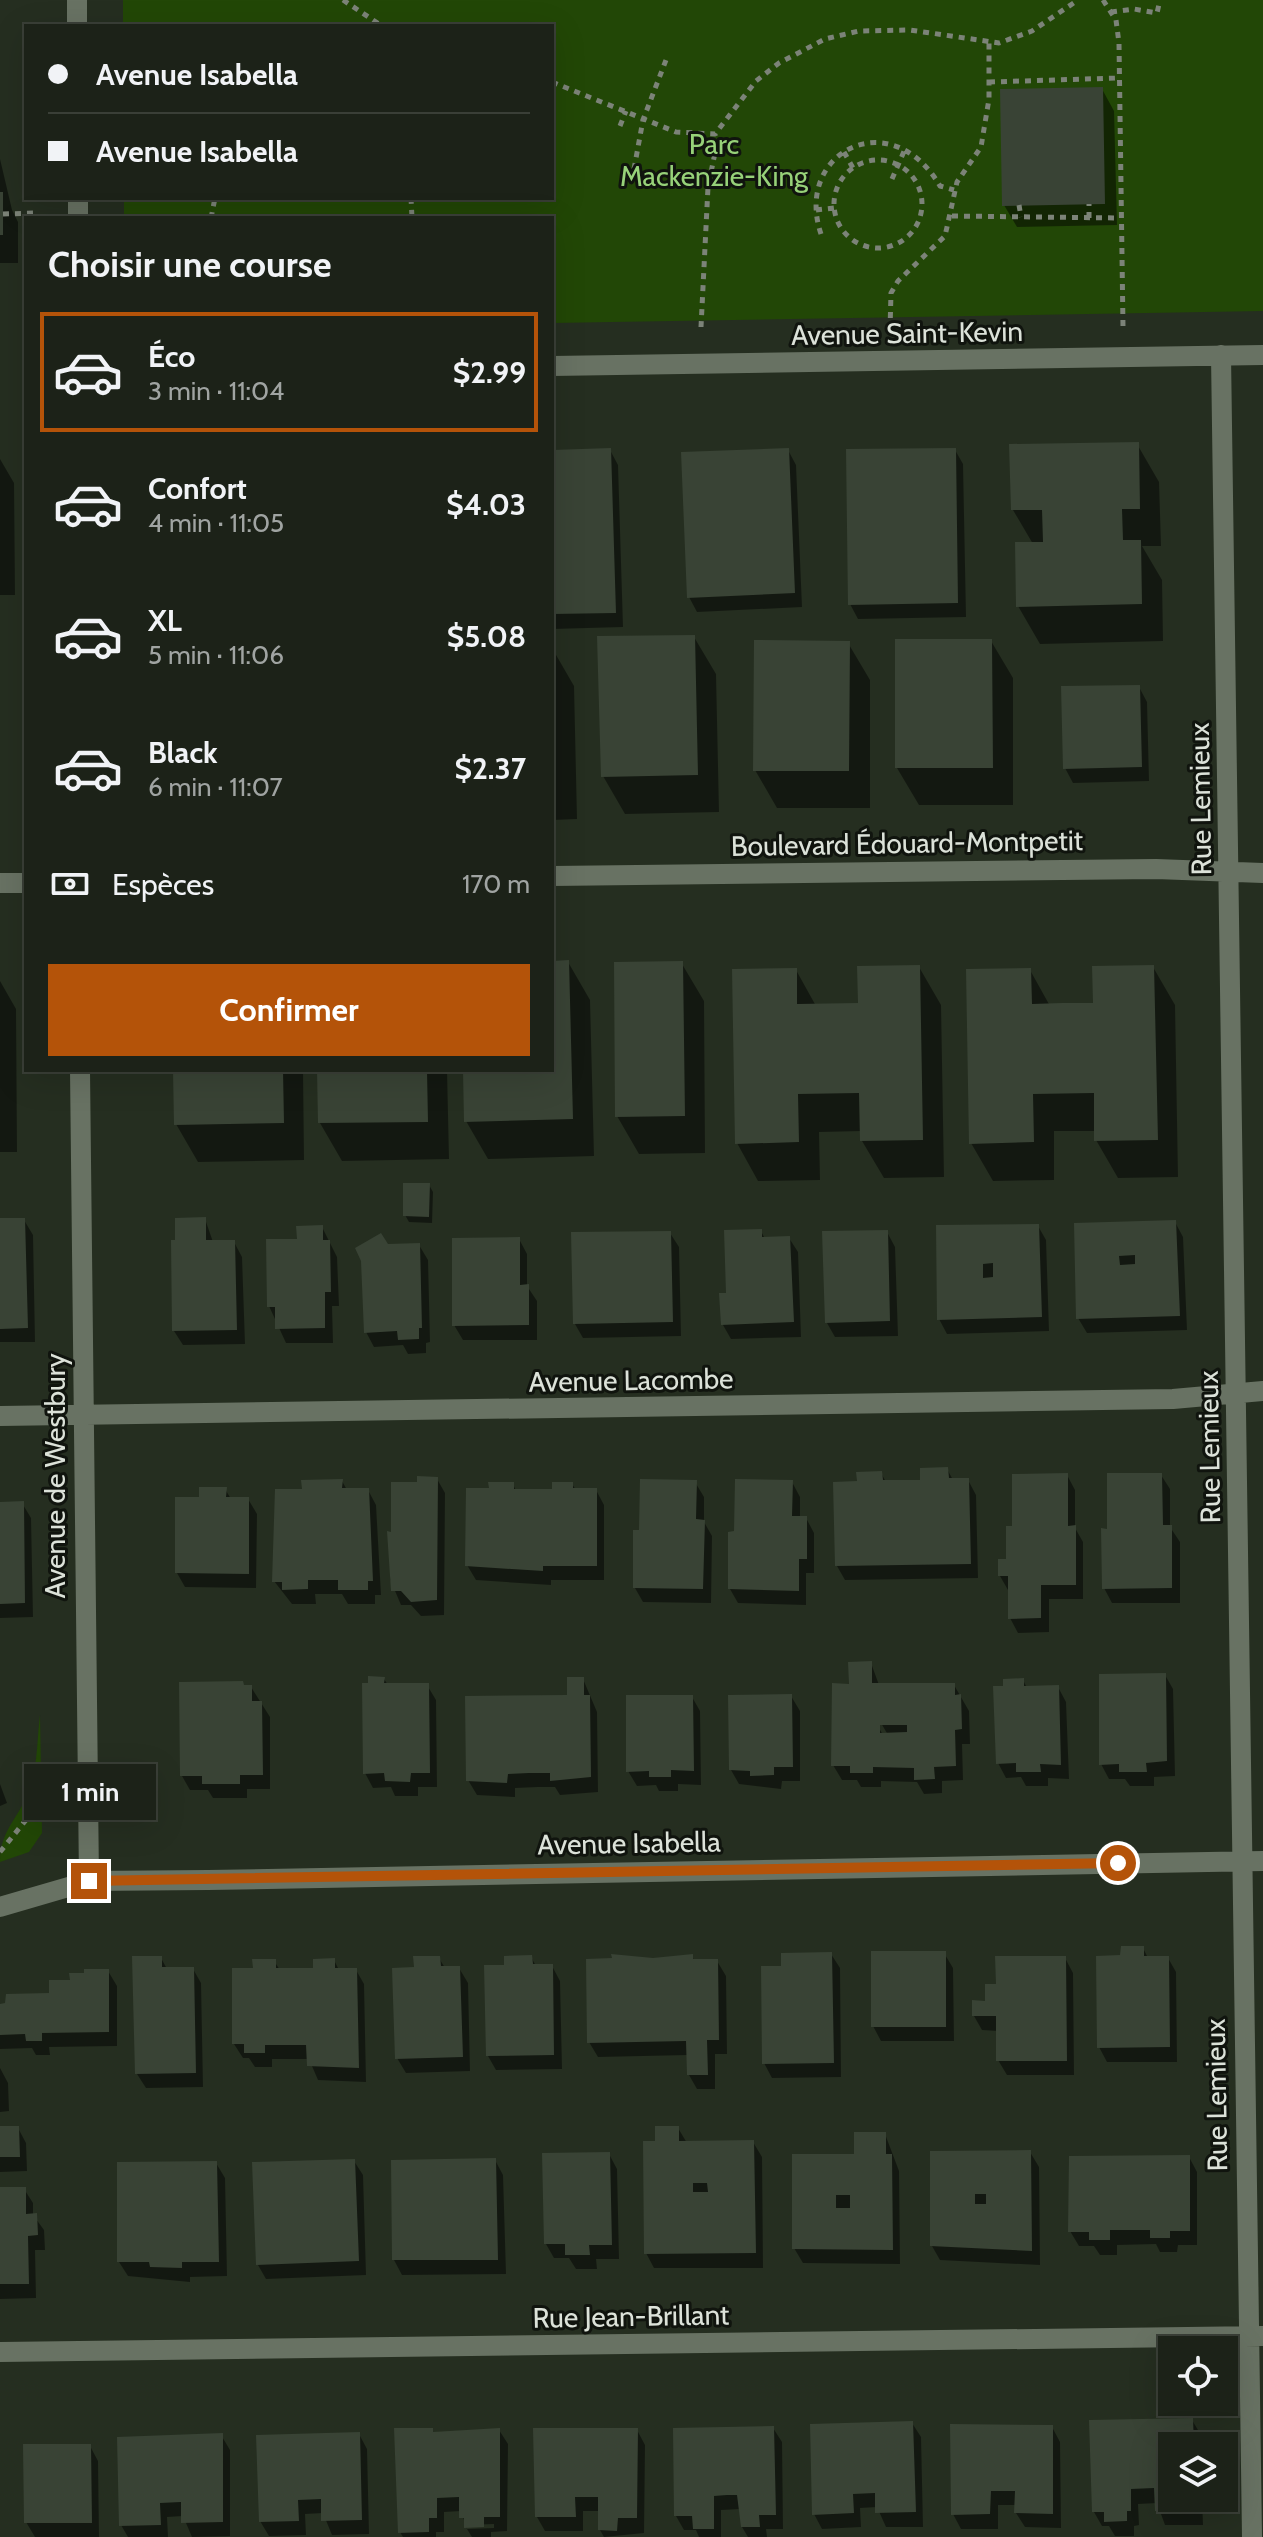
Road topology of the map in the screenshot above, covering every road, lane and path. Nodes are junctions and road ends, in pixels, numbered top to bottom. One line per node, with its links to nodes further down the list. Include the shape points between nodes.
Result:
1 (77, 0): 7 (street)
2 (343, 0): 8 (path)
3 (1078, 0): 9 (path, via 1020,37)
4 (1103, 0): 6 (path)
5 (1160, 0): 6 (path, via 1157,13)
6 (1111, 12): 11 (path, via 1119,43)
7 (77, 24)
8 (379, 24)
9 (989, 43): 12 (path); 17 (path, via 910,30 859,31 825,39 756,81)
10 (666, 60): 15 (path)
11 (1119, 78): 12 (path); 34 (path)
12 (989, 82): 24 (path, via 981,147)
13 (554, 83): 14 (path)
14 (626, 111): 15 (path); 16 (path)
15 (643, 120): 17 (path, via 676,132); 22 (path)
16 (620, 126)
17 (715, 134): 38 (path)
18 (905, 149): 19 (path, via 877,141); 20 (path); 24 (path, via 925,164 940,186)
19 (844, 152): 21 (path); 28 (path, via 827,170)
20 (898, 165): 21 (path, via 877,160); 23 (path); 27 (path, via 915,179 923,200 919,221 906,239 886,248 864,246 846,234)
21 (853, 168): 27 (path, via 838,186)
22 (634, 169)
23 (892, 179)
24 (954, 190): 31 (path)
25 (1089, 204): 33 (path)
26 (1019, 205): 32 (path)
27 (834, 208): 28 (path)
28 (816, 210): 35 (path)
29 (36, 213): 30 (path)
30 (3, 214)
31 (952, 216): 32 (path); 37 (path, via 937,246 898,281 891,293)
32 (1021, 217): 33 (path)
33 (1089, 218): 34 (path)
34 (1120, 218): 36 (path)
35 (821, 234)
36 (1123, 319)
37 (889, 323)
38 (701, 327)
39 (1221, 355): 40 (street, Avenue Saint-Kevin); 41 (street, Avenue Saint-Kevin); 42 (street, Rue Lemieux)
40 (1263, 355)
41 (554, 366)
42 (1229, 871): 43 (street, Boulevard Édouard-Montpetit); 44 (street, Boulevard Édouard-Montpetit); 49 (street, Rue Lemieux)
43 (1263, 873)
44 (554, 876)
45 (0, 883): 46 (street)
46 (24, 883)
47 (80, 1072): 50 (street, Avenue de Westbury)
48 (1263, 1391): 49 (street, Avenue Lacombe)
49 (1236, 1394): 50 (street, Avenue Lacombe, via 1142,1400); 55 (street, Rue Lemieux)
50 (83, 1414): 51 (street, Avenue Lacombe); 56 (street, Avenue de Westbury)
51 (0, 1416)
52 (47, 1794): 53 (path)
53 (0, 1852)
54 (1263, 1861): 55 (street, Avenue Isabella)
55 (1241, 1862): 56 (street, Avenue Isabella); 58 (street, Rue Lemieux)
56 (89, 1881): 57 (street, Avenue Isabella)
57 (0, 1907)
58 (1255, 2336): 59 (street, Rue Jean-Brillant); 60 (street, Rue Lemieux)
59 (0, 2352)
60 (1252, 2537)

